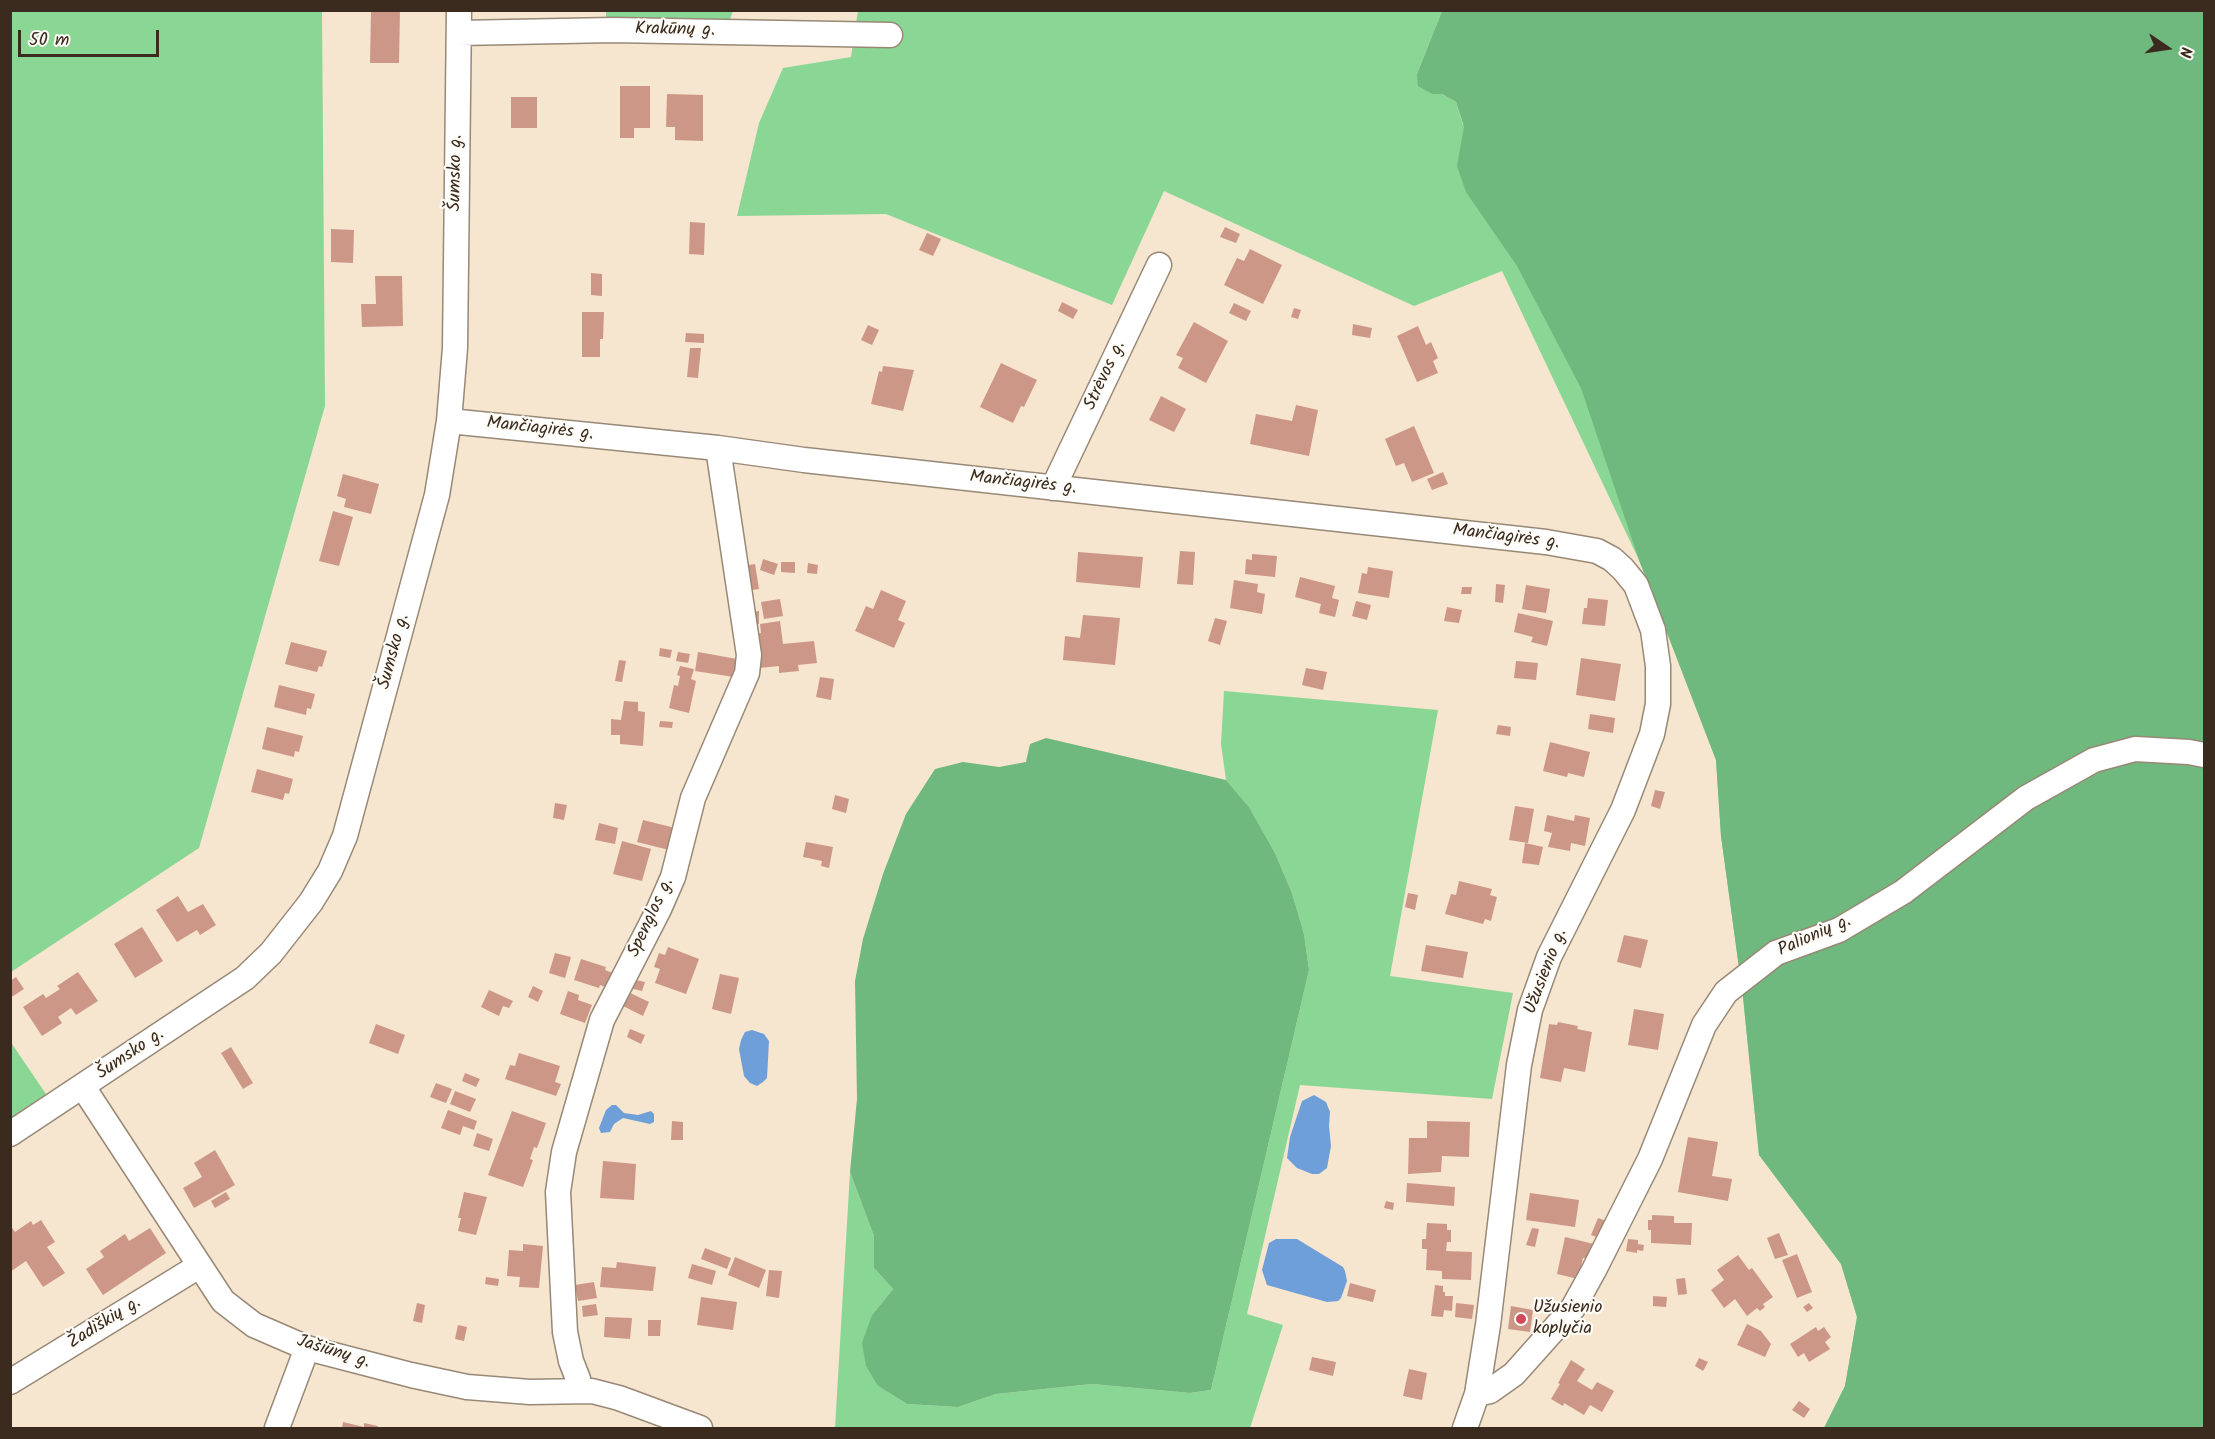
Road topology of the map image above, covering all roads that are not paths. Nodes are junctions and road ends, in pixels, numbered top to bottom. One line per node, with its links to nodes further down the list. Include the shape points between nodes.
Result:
1 (459, 22): 2 (street, Krakūnų g., via 613,30); 4 (street, Šumsko g., via 455,348)
2 (890, 35)
3 (1159, 265): 6 (street, Strėvos g.)
4 (449, 421): 5 (street, Mančiagirės g.); 9 (street, Šumsko g., via 437,495 345,836 330,871 287,934 245,978)
5 (718, 448): 6 (street, Mančiagirės g.); 14 (street, Spenglos g., via 749,656 747,673 693,798 673,878 602,1020 564,1152 558,1192 564,1320)
6 (1053, 488): 7 (street, Mančiagirės g., via 1546,542)
7 (1597, 551): 15 (street, Užusienio g., via 1623,569 1636,585 1647,610 1659,666 1658,704 1639,772 1549,957 1530,1010 1519,1065)
8 (2205, 755): 15 (street, Palionių g., via 2135,749 2094,760 2026,798 1903,892 1839,930 1776,953 1726,992 1704,1025 1650,1159 1573,1308 1514,1374 1490,1391)
9 (83, 1087): 10 (street, Šumsko g.); 11 (street, Jašiūnų g.)
10 (10, 1134)
11 (199, 1266): 12 (street, Jašiūnų g., via 223,1301 254,1325); 13 (street, Žadiškių g.)
12 (307, 1348): 14 (street, Jašiūnų g., via 467,1387 530,1392); 16 (street)
13 (10, 1382)
14 (579, 1390): 17 (street, Jašiūnų g., via 619,1398)
15 (1477, 1394): 18 (street, Užusienio g.)
16 (277, 1428)
17 (700, 1428)
18 (1465, 1428)

